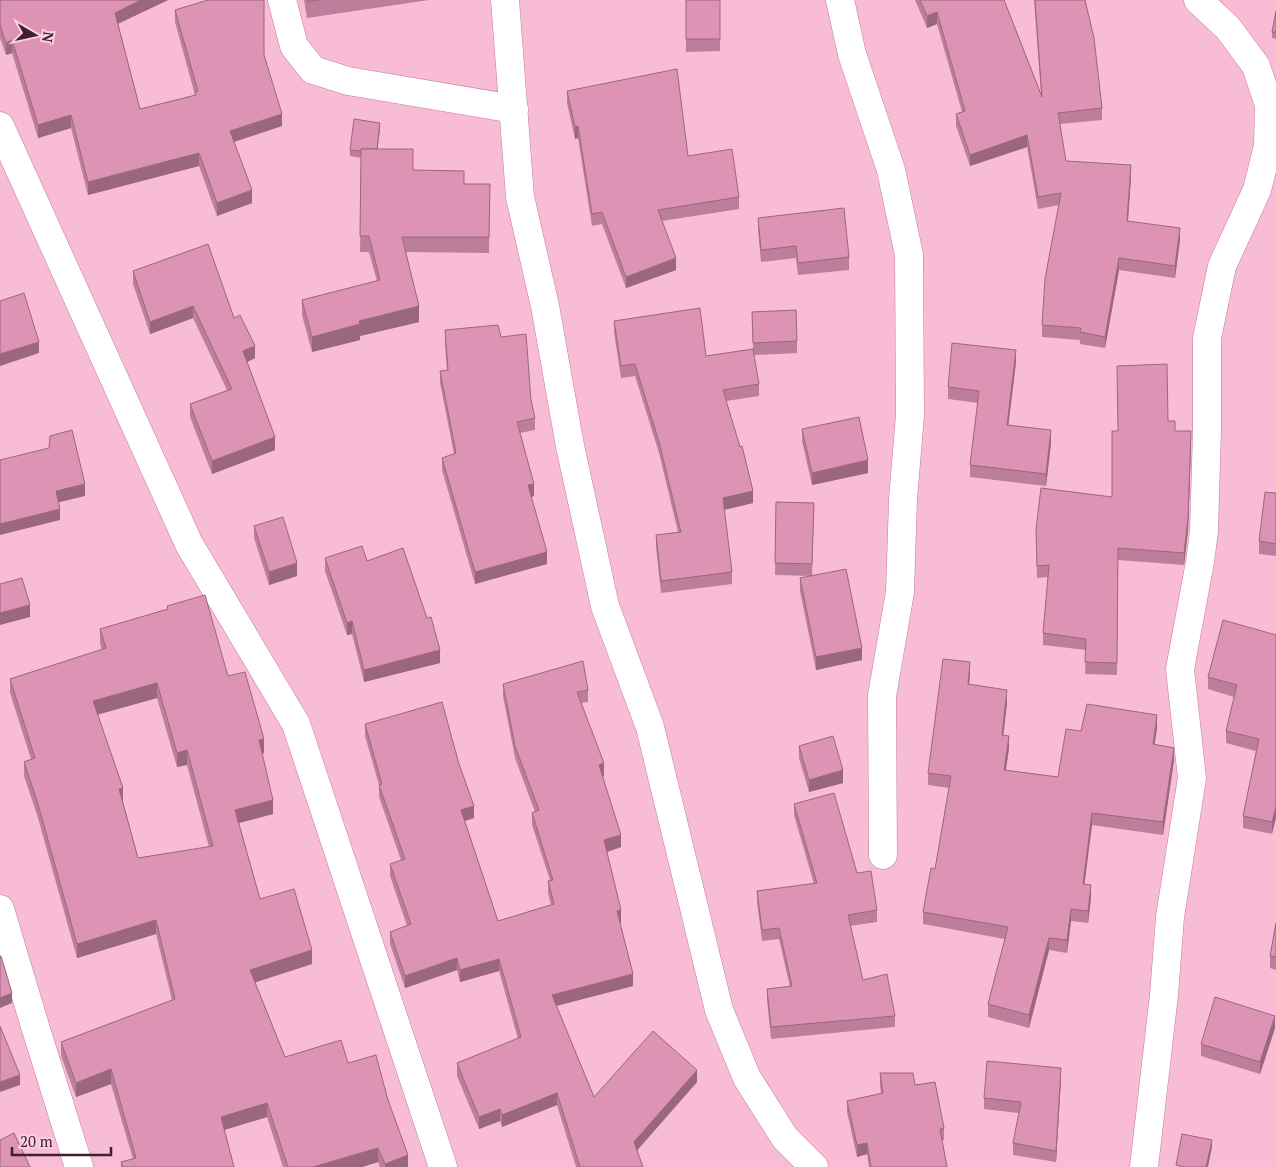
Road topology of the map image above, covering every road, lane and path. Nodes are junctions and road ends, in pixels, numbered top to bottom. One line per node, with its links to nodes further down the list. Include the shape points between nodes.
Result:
1 (282, 0): 6 (street, via 294,46 314,70 348,81)
2 (505, 0): 6 (street)
3 (840, 0): 8 (street, via 852,54 890,170 909,254 910,415 900,592 882,696)
4 (1198, 0): 5 (street, via 1228,28 1256,66)
5 (1272, 106): 13 (street, via 1268,146 1257,190 1222,266 1207,338 1204,531 1180,668 1192,778 1170,917)
6 (514, 110): 12 (street, via 520,197 545,306 604,606 650,727 718,1010 747,1078 785,1138)
7 (0, 126): 11 (street, via 189,544 296,724)
8 (883, 855)
9 (0, 909): 10 (street)
10 (80, 1167)
11 (442, 1167)
12 (814, 1167)
13 (1144, 1167)

